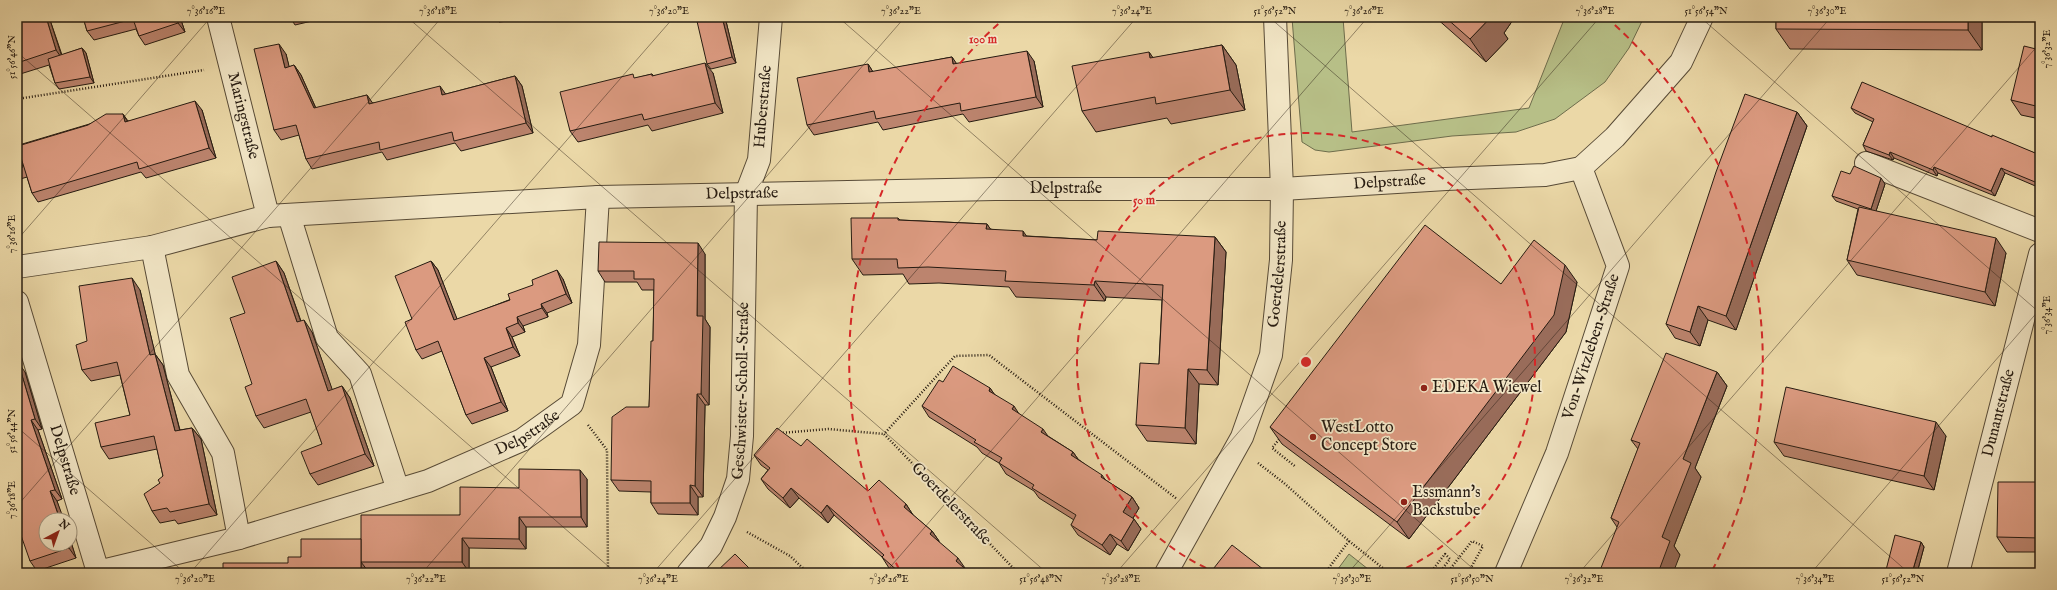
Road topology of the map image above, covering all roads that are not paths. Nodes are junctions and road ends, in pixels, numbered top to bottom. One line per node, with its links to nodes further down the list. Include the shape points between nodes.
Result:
1 (218, 17): 11 (street, Maringstraße)
2 (771, 17): 8 (street, Huberstraße, via 759,160)
3 (1275, 17): 7 (street, Goerdelerstraße)
4 (1702, 17): 6 (street, via 1681,62 1615,137)
5 (1866, 163): 12 (street)
6 (1581, 168): 7 (street, Delpstraße, via 1545,175); 21 (street, Von-Witzleben-Straße, via 1618,266 1557,453)
7 (1282, 189): 8 (street, Delpstraße, via 995,189); 20 (street, Goerdelerstraße, via 1281,260 1271,355 1242,437)
8 (746, 194): 9 (street, Delpstraße); 19 (street, Geschwister-Scholl-Straße, via 742,436 738,479 711,546)
9 (598, 196): 10 (street, Delpstraße); 17 (street, Delpstraße, via 588,345 572,404 522,440 428,481)
10 (289, 214): 11 (street, Delpstraße); 17 (street, via 327,338 360,374)
11 (268, 216): 13 (street, Delpstraße)
12 (2040, 230)
13 (152, 247): 15 (street, Delpstraße); 18 (street, via 178,375 223,453)
14 (2040, 254): 22 (street, Dunantstraße)
15 (17, 267)
16 (17, 302): 18 (street, Delpstraße, via 98,572)
17 (398, 490): 18 (street, Delpstraße)
18 (239, 538)
19 (688, 573)
20 (1166, 573)
21 (1506, 573)
22 (1958, 573)

